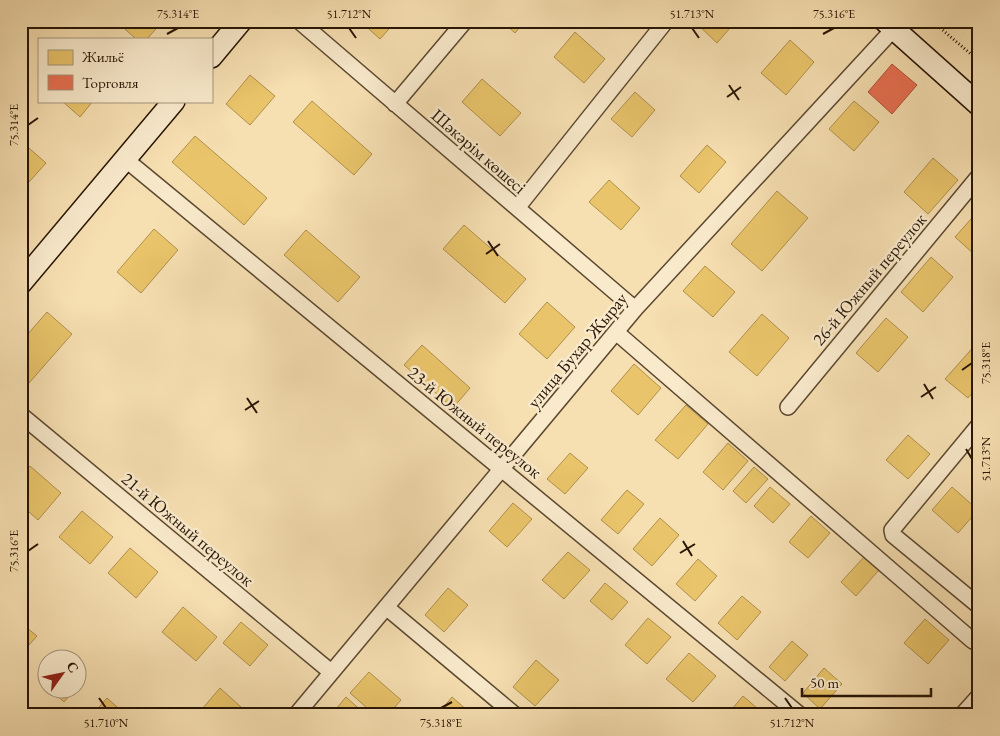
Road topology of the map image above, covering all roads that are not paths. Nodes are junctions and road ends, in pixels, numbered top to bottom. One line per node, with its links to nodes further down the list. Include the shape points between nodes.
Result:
1 (241, 21): 6 (street)
2 (299, 21): 8 (street, Шәкәрім көшесі)
3 (465, 21): 8 (street)
4 (666, 21): 12 (street)
5 (893, 24): 9 (street); 14 (street, улица Бухар Жырау)
6 (212, 56)
7 (173, 102): 10 (street)
8 (395, 104): 12 (street, Шәкәрім көшесі)
9 (979, 105)
10 (125, 159): 13 (street); 19 (street, 23-й Южный переулок)
11 (979, 176): 16 (street, 26-й Южный переулок)
12 (517, 208): 14 (street, Шәкәрім көшесі)
13 (21, 283)
14 (635, 309): 15 (street, улица Бухар Жырау)
15 (616, 332): 19 (street, улица Бухар Жырау); 22 (street)
16 (788, 407)
17 (21, 415): 23 (street, 21-й Южный переулок)
18 (979, 425): 21 (street, via 892,530 893,535)
19 (502, 468): 20 (street, улица Бухар Жырау); 27 (street, 23-й Южный переулок)
20 (386, 606): 23 (street, улица Бухар Жырау); 26 (street)
21 (979, 606)
22 (973, 641)
23 (331, 672): 25 (street, улица Бухар Жырау)
24 (979, 696): 28 (street)
25 (296, 715)
26 (515, 715)
27 (800, 715)
28 (962, 715)

